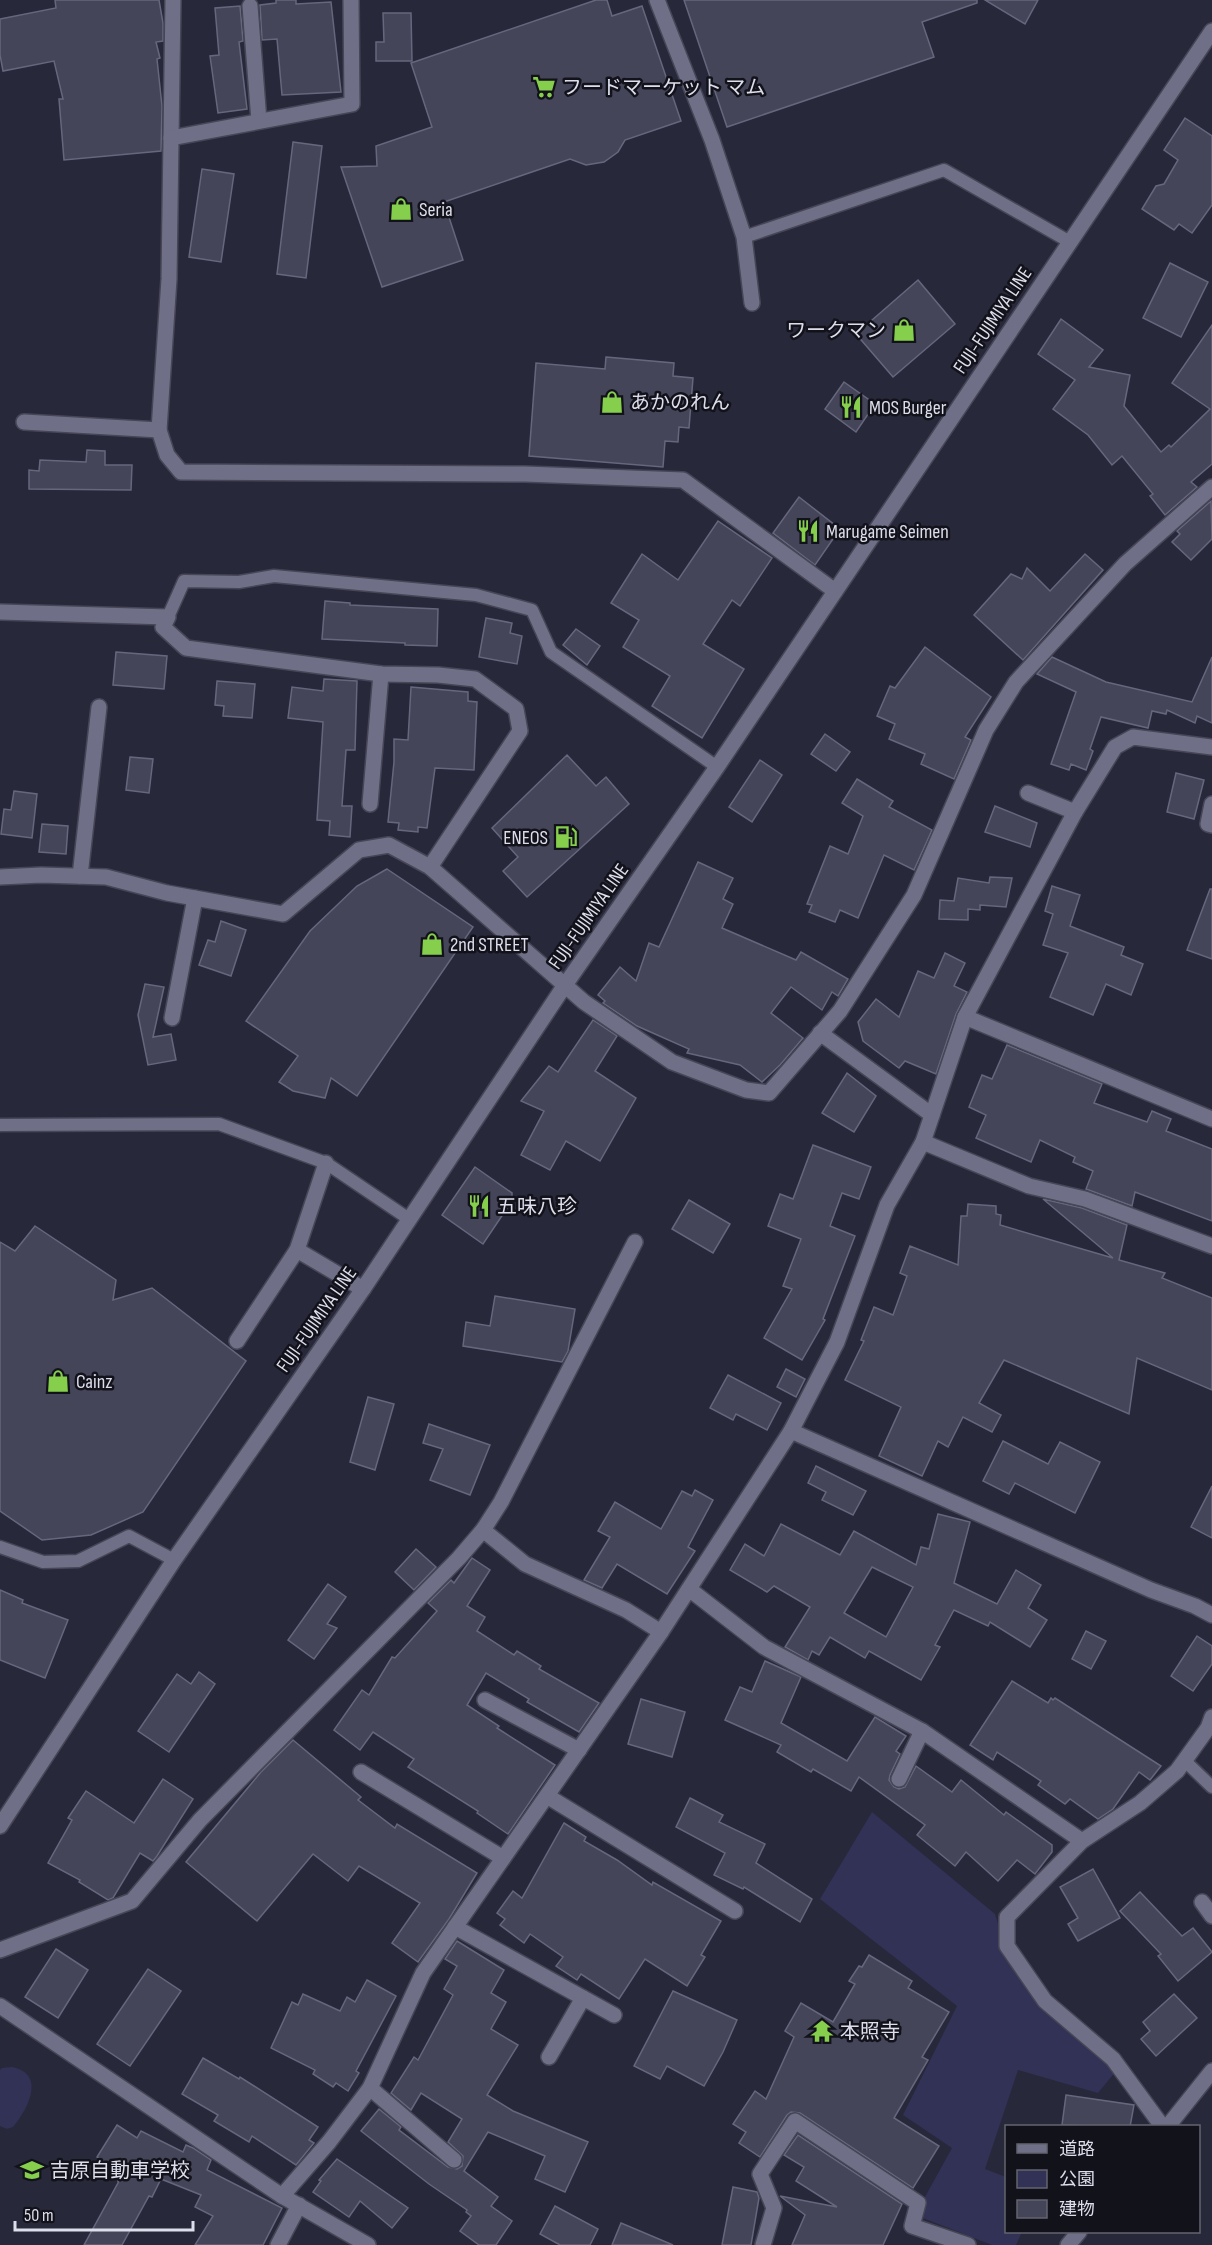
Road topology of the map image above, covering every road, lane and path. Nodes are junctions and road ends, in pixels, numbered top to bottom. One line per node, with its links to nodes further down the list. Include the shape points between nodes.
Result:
1 (173, 0): 7 (street)
2 (351, 0): 6 (street, via 352,104)
3 (657, 0): 8 (street, via 712,140)
4 (250, 6): 6 (street)
5 (1212, 31): 9 (street, FUJI-FUJIMIYA LINE)
6 (259, 122): 7 (street)
7 (171, 138): 12 (street, via 169,279)
8 (744, 237): 9 (lane, via 945,170); 10 (street)
9 (1070, 242): 14 (street, FUJI-FUJIMIYA LINE)
10 (752, 303)
11 (24, 422): 12 (street)
12 (159, 430): 14 (street, via 167,455 181,472 525,474 683,480)
13 (1212, 487): 33 (street, via 1125,564 1016,682 986,730 914,895 840,1011)
14 (835, 591): 20 (street, FUJI-FUJIMIYA LINE)
15 (0, 612): 16 (street)
16 (168, 617): 17 (street, via 163,627 186,648); 20 (lane, via 184,581 239,582 274,576 476,595 532,610 551,652)
17 (381, 674): 22 (street); 26 (street, via 475,679 516,709 520,731)
18 (99, 707): 27 (street)
19 (1212, 747): 24 (street, via 1133,738 1115,747)
20 (717, 767): 30 (street, FUJI-FUJIMIYA LINE)
21 (1028, 793): 24 (street)
22 (370, 804)
23 (1212, 804): 25 (street, via 1208,824)
24 (1075, 812): 31 (street)
25 (1212, 825)
26 (430, 867): 29 (street, via 389,845 358,850 283,914); 30 (street)
27 (80, 876): 28 (street); 29 (street, via 106,877)
28 (0, 877)
29 (195, 898): 32 (street)
30 (565, 985): 33 (street, via 672,1062 746,1090 769,1094); 39 (street, FUJI-FUJIMIYA LINE)
31 (965, 1017): 34 (street); 35 (street)
32 (172, 1018)
33 (820, 1033): 34 (street)
34 (932, 1115): 37 (street)
35 (1212, 1119)
36 (0, 1125): 38 (lane, via 219,1124)
37 (923, 1142): 41 (street, via 1029,1186 1085,1199); 45 (street, via 887,1204 837,1342)
38 (326, 1163): 39 (lane); 42 (street)
39 (409, 1219): 43 (street, FUJI-FUJIMIYA LINE)
40 (635, 1242): 46 (street)
41 (1212, 1246)
42 (297, 1250): 43 (street); 44 (street)
43 (363, 1289): 48 (street, FUJI-FUJIMIYA LINE)
44 (237, 1341)
45 (791, 1431): 49 (street); 50 (street)
46 (483, 1530): 51 (street, via 525,1564 626,1610); 68 (street, via 200,1820 132,1901)
47 (0, 1547): 48 (lane, via 43,1562 78,1561 129,1536)
48 (174, 1560): 61 (street, FUJI-FUJIMIYA LINE)
49 (689, 1589): 51 (street); 54 (street, via 764,1647)
50 (1212, 1615)
51 (661, 1632): 55 (street)
52 (485, 1700): 55 (street)
53 (1212, 1717): 56 (street)
54 (922, 1731): 58 (street); 62 (street)
55 (579, 1750): 60 (street)
56 (1185, 1761): 59 (lane); 62 (street, via 1140,1803)
57 (361, 1772): 63 (street)
58 (899, 1779)
59 (1212, 1787)
60 (547, 1797): 63 (street); 65 (street)
61 (0, 1826)
62 (1082, 1841): 75 (street, via 1007,1917 1007,1946 1045,2001 1113,2060)
63 (503, 1858): 67 (street)
64 (1202, 1902): 66 (street)
65 (735, 1911)
66 (1212, 1916)
67 (455, 1927): 69 (street); 74 (street, via 423,1973)
68 (0, 1950)
69 (583, 1998): 71 (street); 72 (street)
70 (0, 2006): 78 (street)
71 (614, 2015)
72 (549, 2057)
73 (1212, 2071): 76 (street)
74 (370, 2088): 77 (street); 78 (street)
75 (1161, 2125)
76 (1170, 2125)
77 (454, 2160)
78 (282, 2196): 79 (street)
79 (299, 2205): 81 (street); 82 (street)
80 (1078, 2233): 85 (street)
81 (278, 2245)
82 (368, 2245)
83 (763, 2245): 84 (street, via 774,2208 760,2174 795,2121 918,2203 912,2226)
84 (968, 2245)
85 (1068, 2245)

